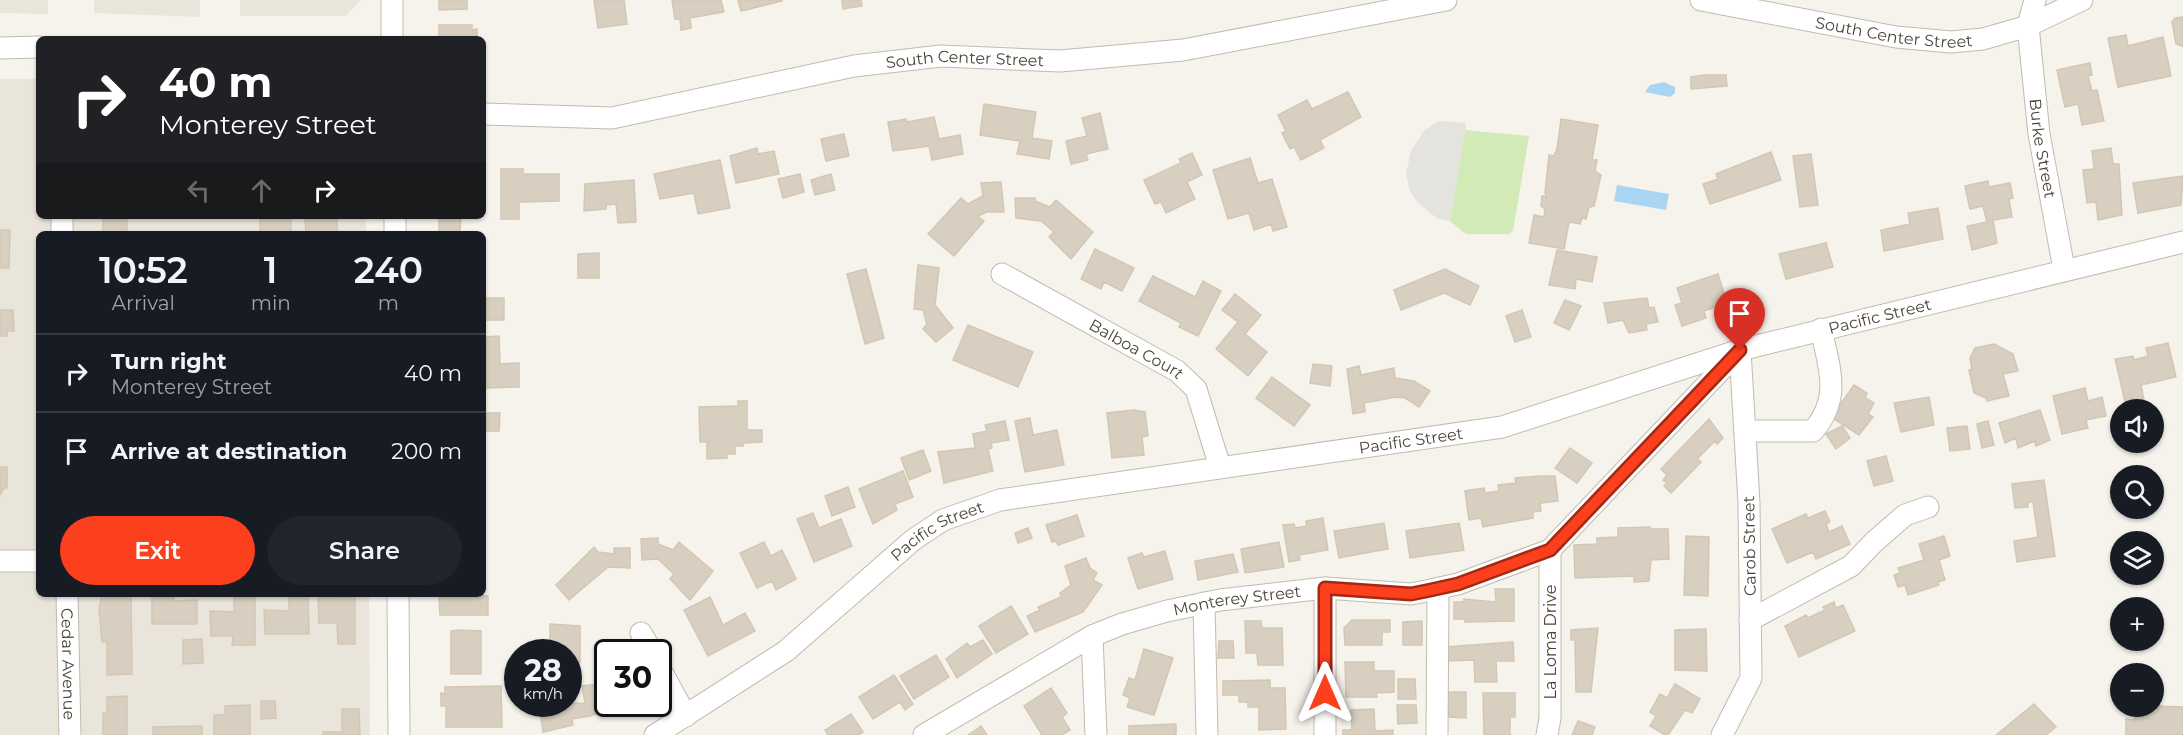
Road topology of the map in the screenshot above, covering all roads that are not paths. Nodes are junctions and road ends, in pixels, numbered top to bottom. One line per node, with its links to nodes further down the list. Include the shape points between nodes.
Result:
1 (392, 0): 7 (street)
2 (1446, 0): 10 (street, South Center Street, via 1183,50 1060,61 941,56 854,66 612,118)
3 (1701, 0): 6 (street, South Center Street, via 1896,37 1951,42 1983,39)
4 (2035, 0): 6 (street)
5 (2082, 0): 6 (street, South Center Street)
6 (2028, 26): 12 (street, Burke Street, via 2039,134)
7 (392, 36)
8 (36, 47): 9 (street)
9 (0, 48)
10 (486, 114)
11 (2183, 242): 12 (street, Pacific Street)
12 (2064, 269): 14 (street, Pacific Street)
13 (1002, 274): 17 (street, Balboa Court, via 1177,371 1196,389)
14 (1821, 329): 15 (street, Pacific Street); 16 (street, via 1832,383 1830,404 1821,422 1813,431)
15 (1740, 350): 16 (street, Carob Street); 17 (street, Pacific Street, via 1502,427); 19 (street, Monterey Street)
16 (1744, 431): 27 (street, Carob Street)
17 (1220, 467): 32 (street, Pacific Street, via 1000,500 943,520 882,565 786,651)
18 (1928, 507): 27 (street, via 1905,515 1851,566)
19 (1550, 550): 23 (street, Monterey Street); 41 (street, La Loma Drive)
20 (0, 561): 21 (street)
21 (36, 561)
22 (1325, 588): 23 (street, Monterey Street, via 1411,594); 26 (street, Monterey Street); 39 (street)
23 (1438, 589): 40 (street)
24 (67, 597): 33 (street, Cedar Avenue)
25 (398, 597): 34 (street)
26 (1204, 603): 29 (street, Monterey Street, via 1122,624); 38 (street)
27 (1750, 620): 42 (street, Carob Street, via 1751,678)
28 (641, 633): 30 (street)
29 (1092, 636): 36 (street, Monterey Street); 37 (street)
30 (644, 639)
31 (672, 690): 32 (street)
32 (686, 716): 35 (street, Pacific Street)
33 (70, 735)
34 (399, 735)
35 (655, 735)
36 (924, 735)
37 (1096, 735)
38 (1208, 735)
39 (1325, 735)
40 (1437, 735)
41 (1547, 735)
42 (1722, 735)

